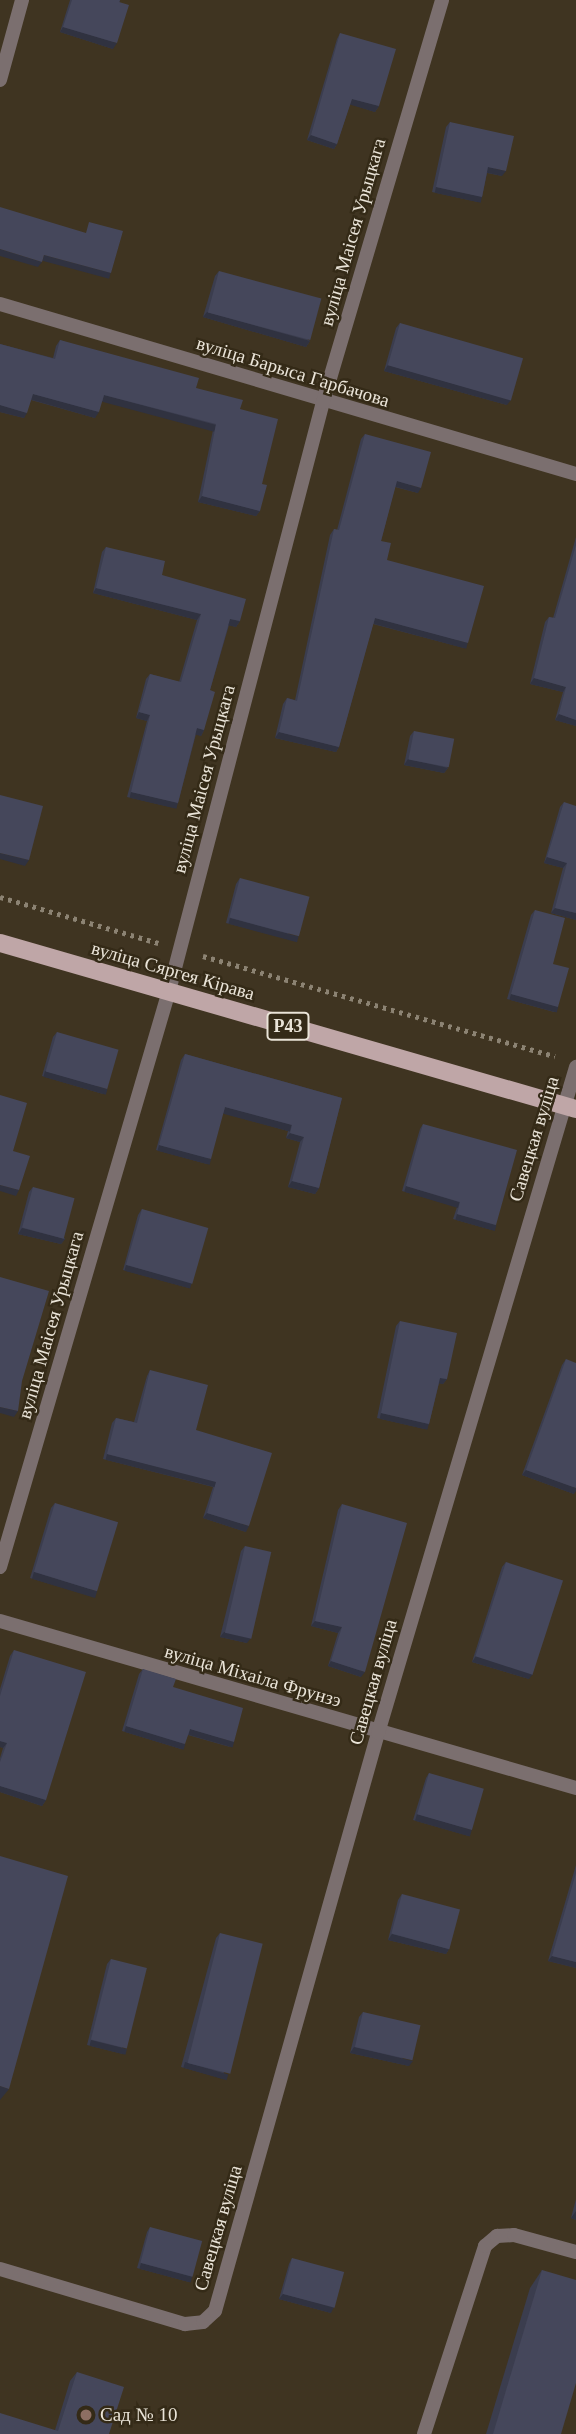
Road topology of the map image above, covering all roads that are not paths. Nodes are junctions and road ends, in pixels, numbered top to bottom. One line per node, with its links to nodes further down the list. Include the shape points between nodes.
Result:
1 (22, 0): 3 (street)
2 (442, 0): 5 (street, вуліца Маісея Урыцкага)
3 (0, 80)
4 (0, 304): 5 (street, вуліца Барыса Гарбачова)
5 (323, 402): 6 (street, вуліца Барыса Гарбачова); 8 (street, вуліца Маісея Урыцкага)
6 (576, 474)
7 (0, 943): 8 (main road, вуліца Сяргея Кірава / Р43)
8 (169, 991): 10 (main road, вуліца Сяргея Кірава / Р43); 11 (street, вуліца Маісея Урыцкага)
9 (576, 1067): 10 (street, Савецкая вуліца)
10 (570, 1108): 13 (street, Савецкая вуліца)
11 (0, 1567)
12 (0, 1621): 13 (street, вуліца Міхаіла Фрунзэ)
13 (378, 1733): 14 (street, вуліца Міхаіла Фрунзэ); 16 (street, Савецкая вуліца, via 215,2311 203,2322 185,2324)
14 (576, 1788)
15 (576, 2252): 17 (street, via 514,2235 497,2236 485,2246)
16 (0, 2269)
17 (424, 2434)

